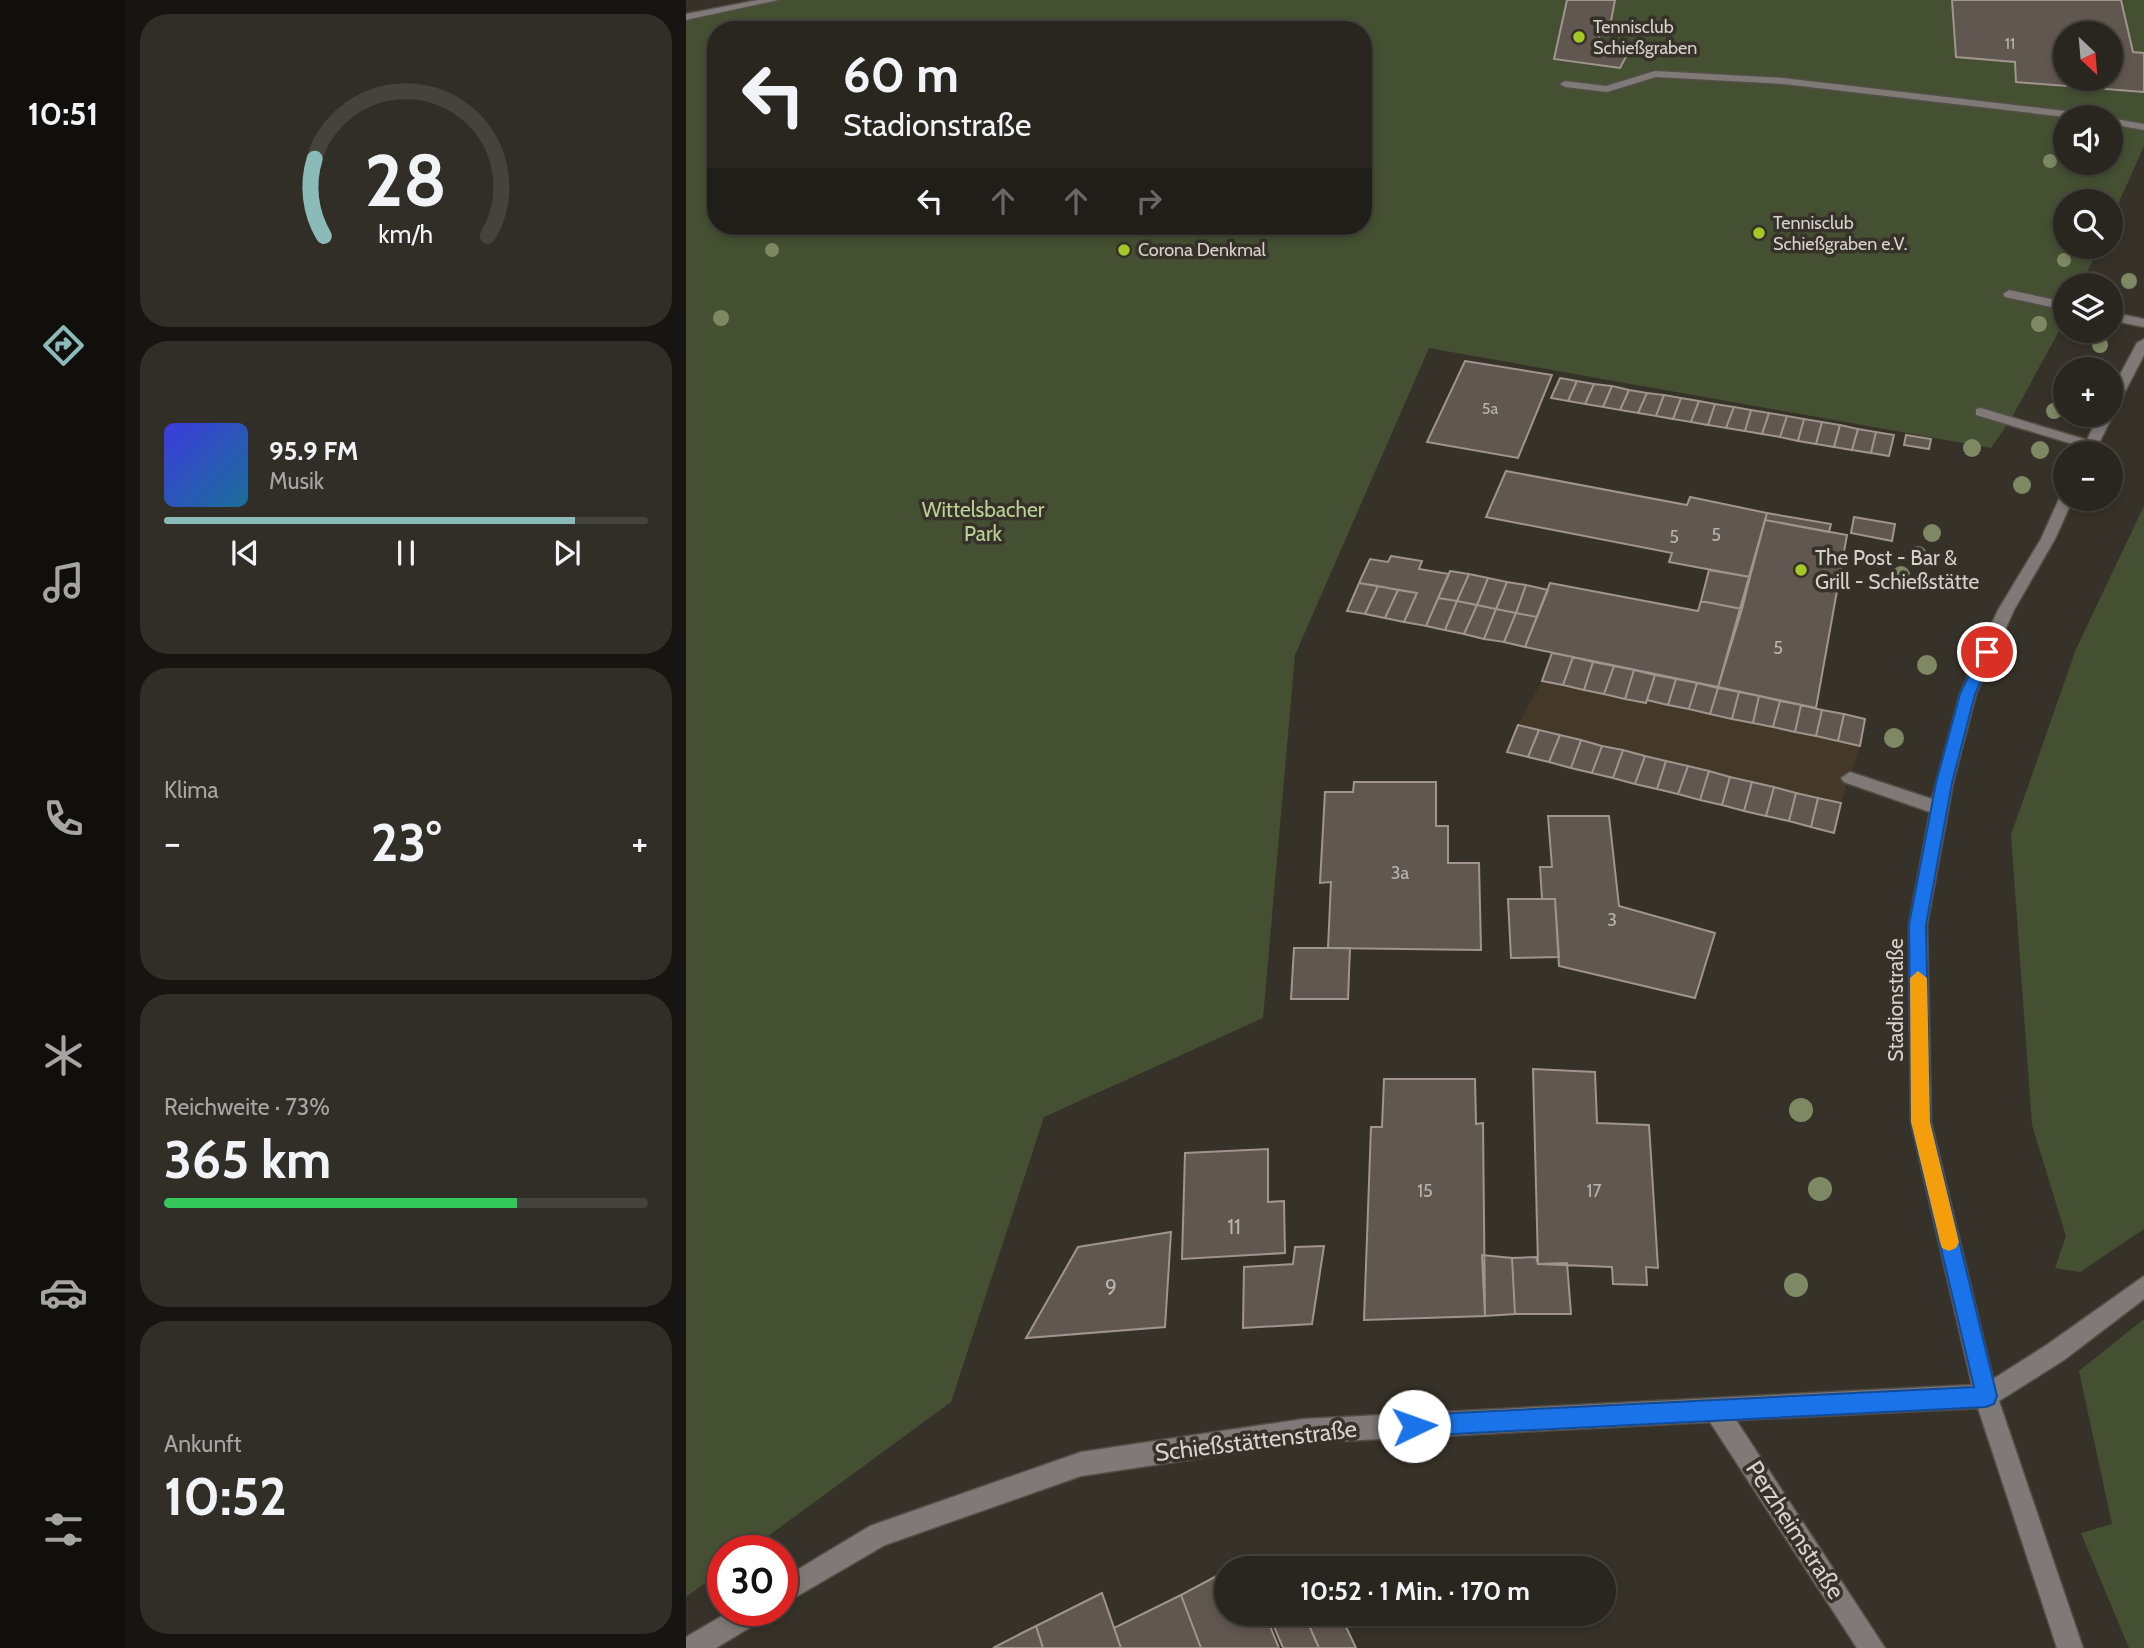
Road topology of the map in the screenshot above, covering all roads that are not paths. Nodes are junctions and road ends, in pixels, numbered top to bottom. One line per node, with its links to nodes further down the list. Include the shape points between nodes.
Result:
1 (773, 0): 2 (street)
2 (686, 17)
3 (1565, 84): 4 (street, via 1607,89 1655,74 1783,81)
4 (2053, 111)
5 (2123, 123): 6 (street)
6 (2144, 127)
7 (2009, 294): 8 (street)
8 (2053, 303)
9 (2123, 319): 10 (street)
10 (2144, 323)
11 (2144, 343): 12 (street)
12 (2123, 383)
13 (1981, 412): 14 (street)
14 (2066, 441)
15 (2061, 511): 17 (street, Stadionstraße, via 2006,610 1968,694)
16 (1850, 778): 17 (street)
17 (1939, 808): 19 (street, Stadionstraße, via 1918,925 1921,1122)
18 (2144, 1286): 19 (street, Schießstättenstraße, via 2056,1352)
19 (1986, 1396): 20 (street, Schießstättenstraße); 25 (street)
20 (1717, 1412): 21 (street, Schießstättenstraße, via 1303,1431 1080,1464 879,1535); 24 (street, Perzheimstraße)
21 (798, 1583)
22 (728, 1626): 23 (street)
23 (692, 1648)
24 (1872, 1648)
25 (2070, 1648)

